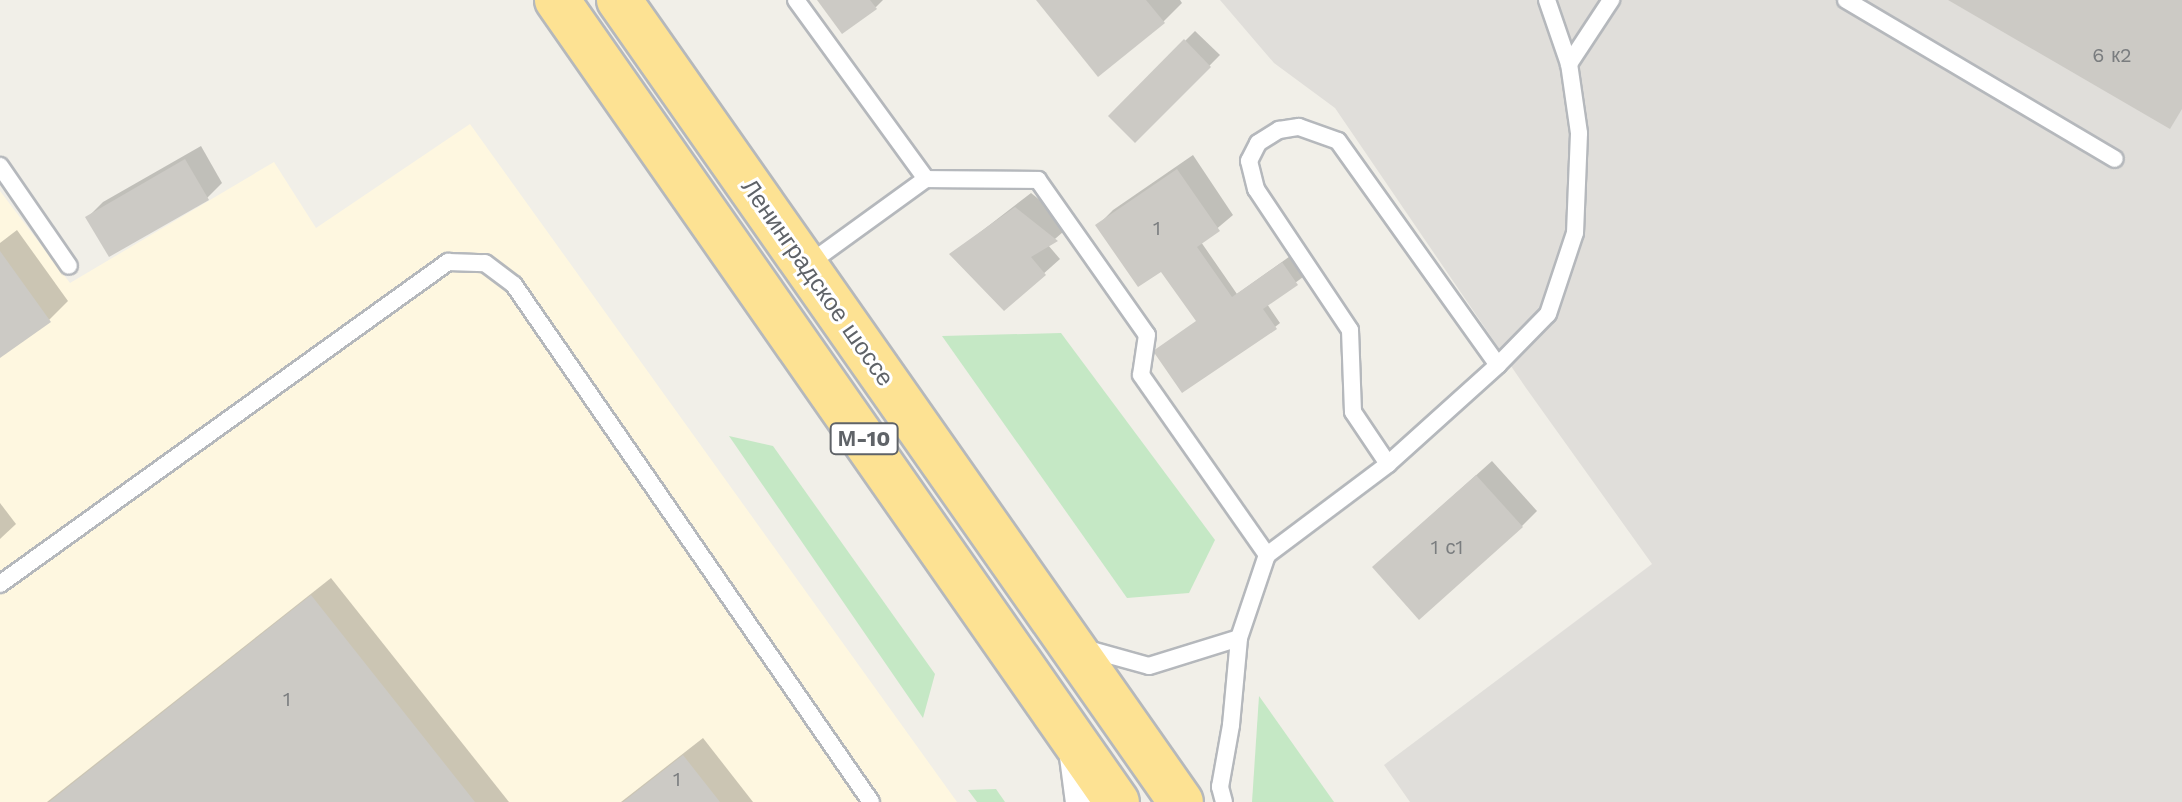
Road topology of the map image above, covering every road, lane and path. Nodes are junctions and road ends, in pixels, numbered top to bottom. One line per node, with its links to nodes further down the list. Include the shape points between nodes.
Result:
1 (557, 0): 19 (highway, М-10)
2 (619, 0): 12 (highway, Ленинградское шоссе / М-10)
3 (796, 0): 10 (lane)
4 (1547, 0): 7 (lane)
5 (1611, 0): 7 (lane)
6 (1846, 0): 8 (lane)
7 (1569, 64): 13 (lane, via 1579,133 1575,233 1548,314)
8 (2115, 159)
9 (0, 166): 11 (lane)
10 (926, 179): 12 (lane); 15 (lane, via 1038,180 1147,335 1141,375)
11 (69, 266)
12 (806, 266): 18 (highway, Ленинградское шоссе / М-10)
13 (1498, 365): 14 (lane); 14 (lane, via 1338,141 1299,127 1279,130 1258,143 1249,161 1256,189 1350,330 1353,412)
14 (1388, 464): 15 (lane)
15 (1267, 555): 17 (lane)
16 (0, 584): 20 (lane, via 448,262 485,263 514,285)
17 (1239, 638): 18 (lane, via 1149,666); 24 (lane, via 1220,787)
18 (1070, 645): 23 (highway, Ленинградское шоссе / М-10)
19 (1073, 738): 21 (street); 22 (highway, М-10)
20 (871, 802)
21 (1082, 802)
22 (1117, 802)
23 (1181, 802)
24 (1224, 802)

